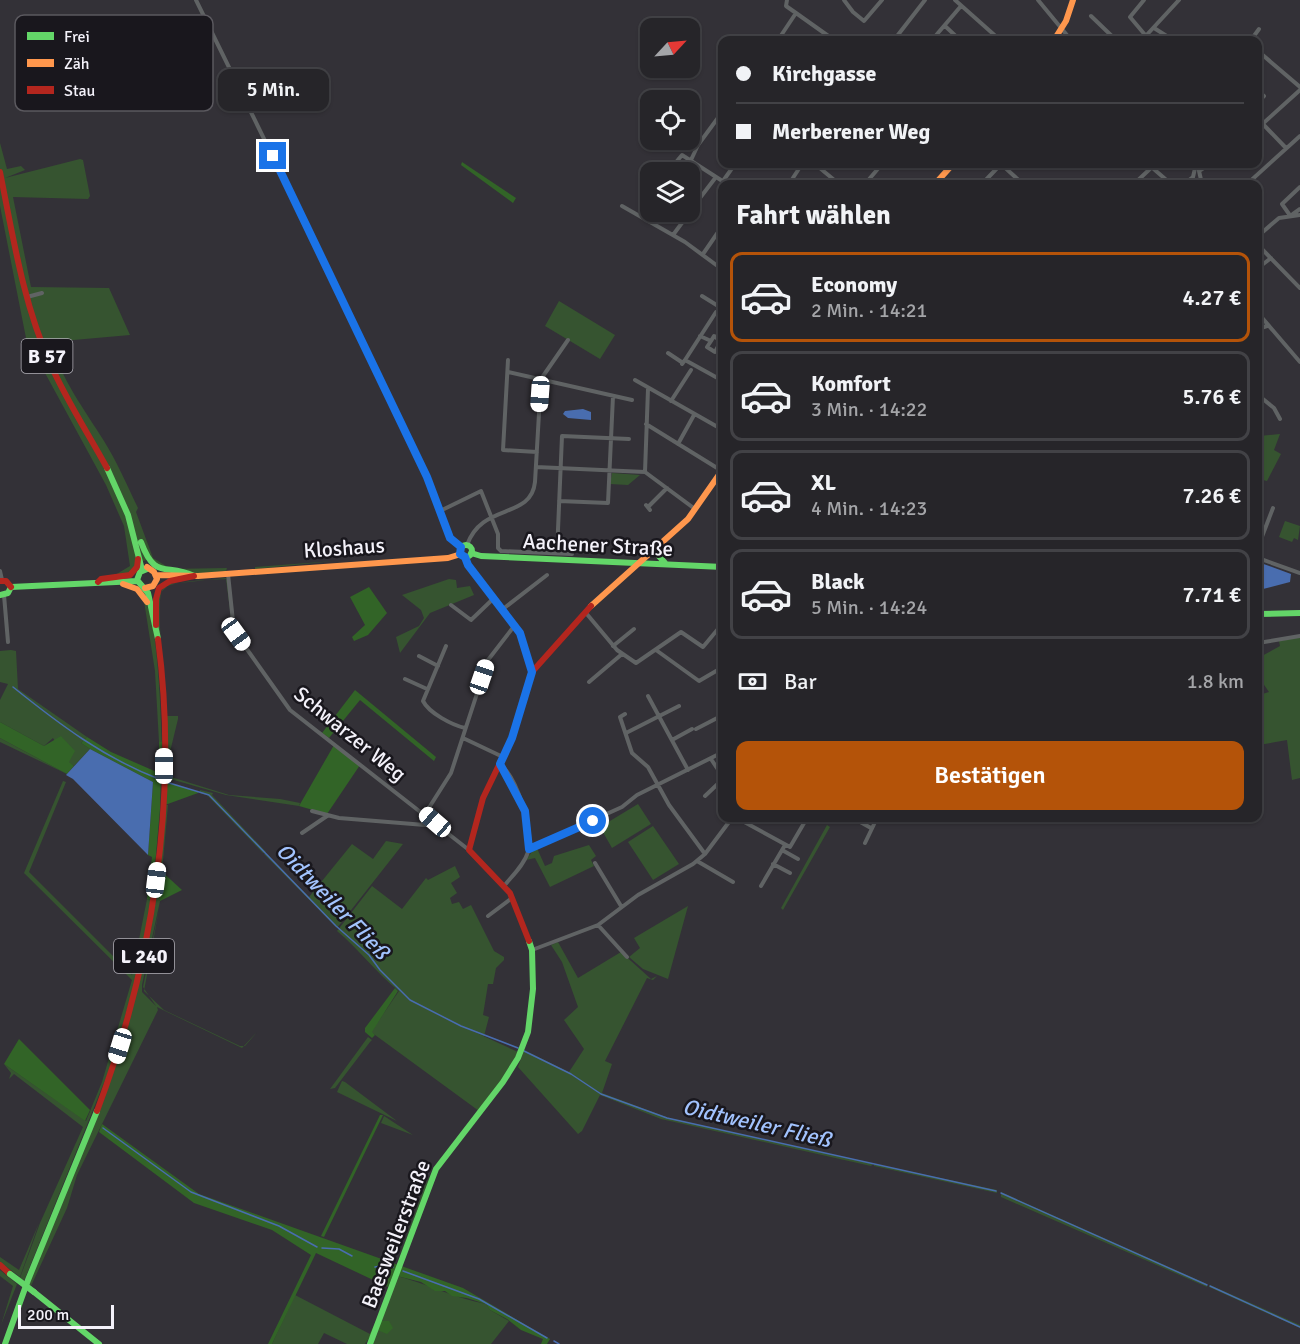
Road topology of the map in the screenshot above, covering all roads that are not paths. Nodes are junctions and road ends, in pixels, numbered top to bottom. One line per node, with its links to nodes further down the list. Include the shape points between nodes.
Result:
1 (196, 0): 13 (street)
2 (787, 0): 12 (street, via 786,6)
3 (845, 0): 4 (street, via 864,21)
4 (882, 0)
5 (925, 0): 22 (street)
6 (955, 0): 11 (street)
7 (1038, 0): 18 (street)
8 (1073, 0): 18 (main road)
9 (1144, 0): 29 (street, via 1130,17)
10 (1179, 0): 16 (street)
11 (962, 6): 15 (street); 25 (street)
12 (796, 13): 20 (street); 21 (street)
13 (203, 15)
14 (1091, 16): 28 (street)
15 (945, 26): 23 (street); 24 (street)
16 (1154, 28): 29 (street); 30 (street)
17 (1259, 29): 31 (street)
18 (1062, 30): 26 (main road); 27 (street)
19 (213, 34): 128 (street, via 341,294)
20 (781, 36)
21 (828, 36)
22 (897, 36)
23 (936, 36)
24 (956, 36)
25 (996, 36)
26 (1057, 36)
27 (1067, 36)
28 (1112, 36)
29 (1146, 36)
30 (1167, 36)
31 (1254, 36)
32 (1262, 55): 33 (street)
33 (1300, 89): 35 (street)
34 (718, 118): 38 (street)
35 (1263, 124): 37 (street)
36 (1300, 136): 37 (street)
37 (1286, 148): 64 (street)
38 (690, 160): 39 (street, via 682,155); 51 (street)
39 (676, 162)
40 (820, 168): 55 (street)
41 (879, 168): 56 (street)
42 (949, 168): 57 (main road)
43 (997, 168): 58 (street)
44 (1005, 168): 59 (street)
45 (1151, 168): 60 (street)
46 (1153, 168): 61 (street)
47 (1197, 168): 49 (street)
48 (1202, 168): 49 (street)
49 (1198, 171): 52 (street, via 1193,172); 53 (street)
50 (0, 172): 84 (main road, B 57)
51 (716, 177): 54 (street); 66 (street)
52 (1193, 177): 53 (street); 62 (street)
53 (1199, 177): 63 (street)
54 (721, 180)
55 (834, 180)
56 (869, 180)
57 (939, 180)
58 (986, 180)
59 (1019, 180)
60 (1138, 180)
61 (1167, 180)
62 (1189, 180)
63 (1200, 180)
64 (1251, 180)
65 (1300, 187): 69 (street, via 1282,204)
66 (700, 198)
67 (622, 206): 71 (street)
68 (1300, 209): 69 (street)
69 (1291, 214): 70 (street); 75 (street, via 1275,220)
70 (1300, 214)
71 (640, 216)
72 (650, 222): 76 (street)
73 (682, 222): 76 (street)
74 (718, 232): 78 (street)
75 (1262, 232)
76 (673, 235): 78 (street)
77 (1262, 249): 79 (street)
78 (703, 254): 81 (street)
79 (1271, 258): 80 (street); 82 (street)
80 (1262, 265)
81 (718, 266)
82 (1300, 288)
83 (42, 292): 84 (street)
84 (27, 297): 130 (main road, B 57, via 50,363 111,474)
85 (702, 297): 86 (street)
86 (718, 306)
87 (716, 312): 91 (street)
88 (1262, 318): 97 (street)
89 (1267, 326): 90 (street)
90 (1262, 328)
91 (700, 336): 93 (street); 96 (street)
92 (567, 340): 102 (street)
93 (711, 341)
94 (668, 353): 96 (street)
95 (508, 360): 100 (street)
96 (684, 361): 98 (street); 99 (street)
97 (1300, 362)
98 (694, 365): 99 (street); 101 (street)
99 (691, 370): 108 (street)
100 (508, 372): 102 (street); 116 (street, via 504,450)
101 (718, 378)
102 (541, 379): 105 (street); 116 (street)
103 (635, 380): 104 (street)
104 (648, 388): 108 (street); 111 (street)
105 (613, 396): 107 (street); 113 (street)
106 (1262, 398): 110 (street)
107 (632, 400)
108 (671, 401): 109 (street)
109 (694, 415): 112 (street); 115 (street)
110 (1280, 419)
111 (646, 424): 115 (street); 121 (street)
112 (718, 427)
113 (611, 438): 114 (street); 118 (street, via 562,436); 120 (street)
114 (629, 439)
115 (678, 444): 119 (street)
116 (537, 452): 117 (street)
117 (536, 467): 118 (street); 129 (street, via 527,501)
118 (560, 468): 120 (street); 124 (street)
119 (718, 468)
120 (609, 471): 121 (street); 124 (street, via 608,503)
121 (645, 472): 123 (street)
122 (718, 476): 127 (main road)
123 (667, 488): 125 (street); 127 (street)
124 (559, 501): 134 (street)
125 (648, 507)
126 (1274, 508): 131 (street)
127 (695, 509): 132 (main road)
128 (440, 512): 129 (street, via 481,491); 133 (street, via 450,538)
129 (491, 516): 133 (street, via 473,532); 134 (street, via 501,551)
130 (135, 532): 141 (main road, B 57); 147 (main road, via 153,566 168,573); 151 (main road, B 57, via 135,570)
131 (1262, 537)
132 (660, 544): 138 (main road); 139 (main road, via 659,558)
133 (464, 552): 137 (main road, Aachener Straße); 144 (main road, Kloshaus); 155 (street, via 468,565)
134 (557, 553): 135 (street)
135 (572, 554)
136 (1262, 559): 143 (street)
137 (620, 562): 138 (main road, Aachener Straße); 146 (main road)
138 (637, 563): 139 (main road, Aachener Straße); 146 (main road)
139 (669, 564): 140 (main road, Aachener Straße)
140 (718, 567)
141 (145, 569): 148 (main road); 149 (main road)
142 (0, 571): 150 (street)
143 (1300, 573)
144 (228, 574): 147 (main road, Kloshaus); 199 (street, Schwarzer Weg, via 234,631 290,710)
145 (547, 575): 157 (street)
146 (622, 575): 158 (main road)
147 (194, 576): 148 (main road); 164 (main road, via 166,582 159,588 155,597)
148 (156, 578): 153 (main road)
149 (137, 579): 151 (main road, B 57); 153 (main road)
150 (1, 580): 152 (main road)
151 (98, 582): 152 (main road, B 57); 164 (main road, via 128,585 140,591 148,603)
152 (10, 587): 154 (main road)
153 (148, 587): 164 (main road, L 240)
154 (2, 595): 161 (street)
155 (494, 598): 156 (street, via 471,620); 157 (street)
156 (451, 605)
157 (503, 609): 163 (street)
158 (586, 613): 171 (street); 177 (main road)
159 (1300, 613): 160 (main road)
160 (1262, 614)
161 (6, 617): 162 (street); 168 (street)
162 (0, 618)
163 (515, 625): 177 (street); 186 (street, via 488,660)
164 (155, 629): 230 (main road, L 240, via 164,784 158,864 144,953 124,1032 93,1123 22,1292)
165 (634, 629): 171 (street)
166 (718, 629): 172 (street, via 704,647 681,632)
167 (1300, 636): 169 (street)
168 (8, 642)
169 (1262, 642)
170 (446, 646): 175 (street)
171 (614, 646): 173 (street)
172 (656, 650): 173 (street, via 636,663); 176 (street, via 699,681)
173 (622, 654): 179 (street)
174 (419, 656): 175 (street)
175 (438, 666): 180 (street)
176 (718, 670)
177 (532, 672): 192 (main road)
178 (405, 679): 180 (street)
179 (589, 682)
180 (427, 689): 186 (street, via 423,700 426,706)
181 (648, 696): 184 (street)
182 (679, 706): 184 (street)
183 (625, 714): 187 (street, via 620,717)
184 (659, 716): 187 (street); 189 (street)
185 (718, 717): 189 (street)
186 (465, 728): 188 (street)
187 (626, 733): 196 (street, via 632,753 648,767)
188 (463, 738): 192 (street); 199 (street, via 451,773)
189 (672, 740): 193 (street)
190 (718, 755): 191 (street)
191 (711, 759): 193 (street); 194 (street)
192 (502, 761): 211 (street, via 525,811); 212 (main road, via 483,798)
193 (688, 770): 196 (street)
194 (718, 770)
195 (718, 783): 197 (street)
196 (657, 786): 211 (street, via 622,807); 214 (street)
197 (705, 796)
198 (312, 811): 200 (street)
199 (425, 814): 201 (street, Schwarzer Weg)
200 (327, 816): 201 (street, via 420,825); 208 (street)
201 (435, 822): 212 (street, Schwarzer Weg)
202 (731, 822): 214 (street)
203 (742, 822): 210 (street)
204 (805, 822): 210 (street, via 790,847)
205 (861, 822): 207 (street)
206 (875, 822): 207 (street)
207 (872, 828): 209 (street)
208 (302, 833)
209 (865, 843)
210 (785, 844): 213 (street)
211 (529, 849): 222 (street)
212 (469, 850): 222 (main road, Baesweilerstraße)
213 (782, 850): 215 (street); 218 (street)
214 (705, 854): 216 (street)
215 (798, 859)
216 (697, 861): 220 (street); 224 (street)
217 (595, 863): 224 (street)
218 (773, 864): 219 (street); 221 (street)
219 (790, 873)
220 (733, 882)
221 (761, 886)
222 (503, 887): 223 (main road, Baesweilerstraße)
223 (512, 898): 225 (street); 227 (main road, Baesweilerstraße)
224 (621, 906): 226 (street)
225 (488, 916)
226 (598, 926): 227 (street); 228 (street)
227 (532, 950): 232 (main road, Baesweilerstraße, via 533,1005 521,1051 503,1082 436,1169)
228 (627, 957)
229 (0, 1265): 231 (main road, bridge)
230 (5, 1344)
231 (99, 1344)
232 (370, 1344)

